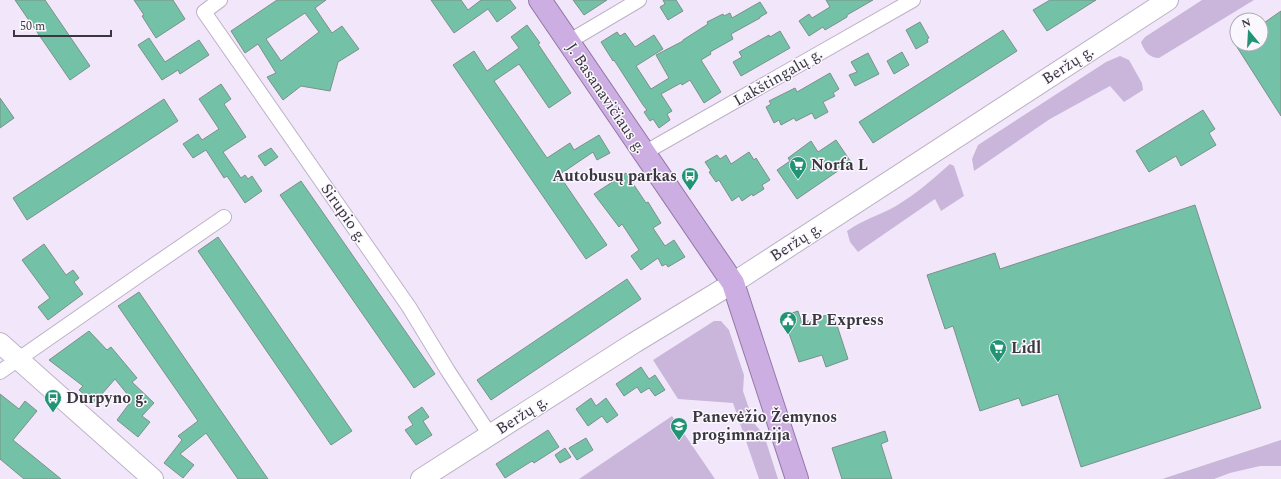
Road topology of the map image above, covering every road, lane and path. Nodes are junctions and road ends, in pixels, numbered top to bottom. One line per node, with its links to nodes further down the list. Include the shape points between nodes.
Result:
1 (220, 0): 13 (street, Sirupio g., via 204,12 409,307)
2 (540, 0): 6 (highway, J. Basanavičiaus g.)
3 (639, 0): 6 (street)
4 (913, 0): 7 (street, Lakštingalų g.)
5 (1168, 0): 9 (main road, Beržų g.)
6 (568, 42): 7 (highway, J. Basanavičiaus g.)
7 (644, 153): 9 (highway, J. Basanavičiaus g.)
8 (224, 217): 11 (street)
9 (733, 283): 13 (main road, Beržų g.); 16 (highway, J. Basanavičiaus g.)
10 (0, 343): 11 (main road)
11 (18, 359): 12 (street); 14 (main road)
12 (0, 372)
13 (490, 435): 15 (main road, Beržų g.)
14 (153, 479)
15 (421, 479)
16 (798, 479)

